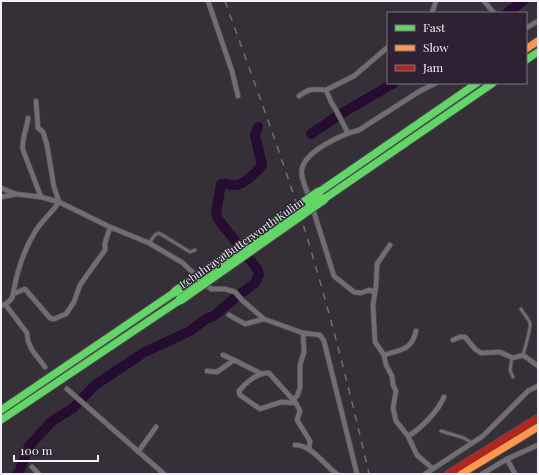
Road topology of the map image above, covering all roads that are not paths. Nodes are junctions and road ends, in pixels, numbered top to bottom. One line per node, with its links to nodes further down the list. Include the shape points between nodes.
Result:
1 (208, 1): 17 (street)
2 (436, 1): 4 (street)
3 (484, 1): 5 (street)
4 (432, 12)
5 (493, 12)
6 (538, 21): 7 (street)
7 (527, 27)
8 (538, 41): 10 (main road)
9 (387, 48): 16 (street, via 354,76)
10 (527, 48)
11 (538, 52): 12 (main road)
12 (527, 59)
13 (434, 84): 21 (street, via 359,130)
14 (477, 84): 24 (main road, Lebuhraya Butterworth Kulim)
15 (491, 84): 24 (main road, Lebuhraya Butterworth Kulim)
16 (326, 90): 18 (street, via 307,90); 21 (street)
17 (238, 96)
18 (299, 96)
19 (36, 101): 27 (street, via 38,128 43,132 47,146)
20 (28, 118): 26 (street, via 22,142)
21 (348, 133): 32 (street, via 308,156 301,171 334,276 354,292)
22 (1, 188): 23 (street)
23 (16, 194): 25 (street); 26 (street)
24 (322, 195): 34 (main road, Lebuhraya Butterworth Kulim, bridge)
25 (1, 197)
26 (41, 197): 27 (street)
27 (59, 202): 28 (street); 33 (street, via 35,231 18,271)
28 (110, 227): 29 (street); 33 (street, via 105,250 80,285 66,314 54,320 25,290)
29 (149, 243): 31 (lane, via 159,233 190,252); 38 (street, via 184,263 211,289 235,292)
30 (390, 245): 32 (street, via 377,264)
31 (195, 250)
32 (375, 292): 44 (street, via 375,342)
33 (13, 294): 35 (street, via 13,297)
34 (177, 296): 56 (main road, Lebuhraya Butterworth Kulim); 58 (main road, Lebuhraya Butterworth Kulim)
35 (3, 305): 48 (street, via 27,333 32,350)
36 (521, 309): 43 (lane, via 530,322 531,331)
37 (229, 315): 38 (street, via 245,324)
38 (264, 319): 40 (street)
39 (416, 331): 44 (street, via 407,348)
40 (303, 333): 55 (street, via 304,352 300,365 300,388); 76 (street, via 320,335 324,341)
41 (453, 340): 45 (street, via 465,337 480,352 500,352)
42 (222, 355): 46 (street)
43 (523, 355): 45 (street); 47 (street)
44 (384, 356): 63 (street, via 396,391 393,408 396,421)
45 (512, 358): 51 (lane, via 510,370)
46 (234, 360): 49 (street, via 217,372); 50 (street)
47 (538, 366)
48 (45, 367)
49 (207, 370)
50 (262, 374): 55 (street, via 269,373); 55 (street, via 245,383 239,390 240,395 260,409 281,402)
51 (513, 377)
52 (538, 386): 64 (street, via 528,391 493,427)
53 (67, 389): 68 (street)
54 (444, 396): 63 (street, via 440,407)
55 (294, 402): 67 (street, via 300,411 296,420 310,441)
56 (1, 410)
57 (538, 418): 62 (main road)
58 (1, 420)
59 (156, 427): 68 (street)
60 (538, 427): 62 (main road)
61 (441, 431): 64 (lane)
62 (518, 435): 78 (main road); 79 (main road)
63 (408, 436): 71 (street, via 417,455)
64 (472, 443): 71 (street)
65 (294, 445): 67 (street)
66 (538, 445): 69 (street)
67 (309, 449): 75 (street)
68 (138, 452): 74 (street)
69 (507, 459): 72 (street); 81 (street)
70 (32, 467): 73 (street)
71 (433, 469): 77 (street)
72 (489, 472): 80 (street)
73 (39, 474)
74 (164, 474)
75 (337, 474)
76 (357, 474)
77 (425, 474)
78 (448, 474)
79 (461, 474)
80 (482, 474)
81 (515, 474)

